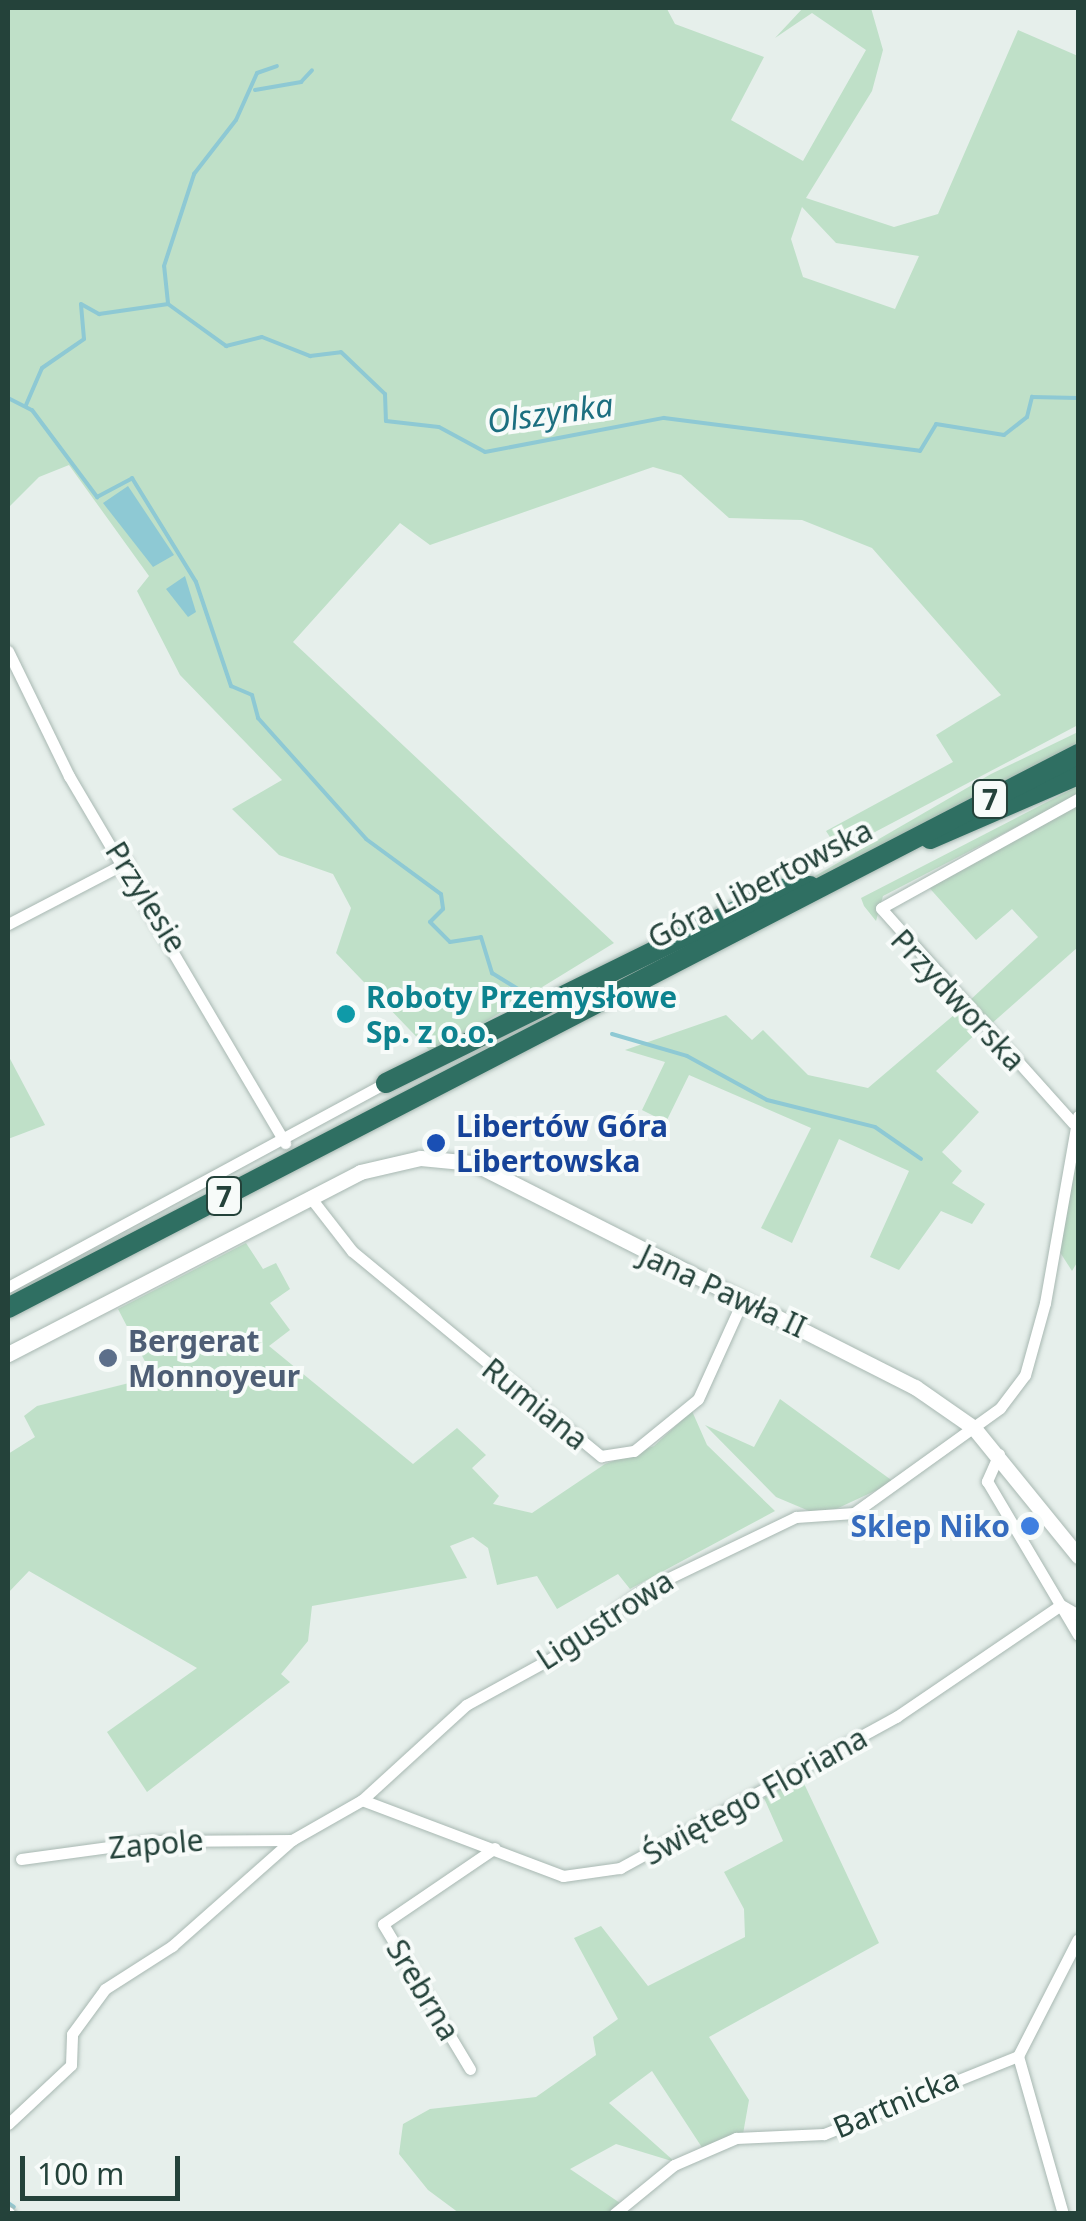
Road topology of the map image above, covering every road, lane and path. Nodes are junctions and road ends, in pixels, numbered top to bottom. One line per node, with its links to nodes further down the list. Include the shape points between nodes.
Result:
1 (8, 652): 6 (street, Przylesie, via 69,776)
2 (1078, 754): 5 (highway, Góra Libertowska / 7)
3 (1078, 774): 5 (highway, Góra Libertowska / 7, via 966,831)
4 (1078, 799): 10 (street, Przydworska, via 881,908)
5 (902, 846): 7 (highway, Góra Libertowska / 7)
6 (126, 862): 8 (street); 11 (street, Przylesie)
7 (827, 884): 9 (highway, 7, via 781,890); 15 (highway, Góra Libertowska / 7)
8 (8, 924)
9 (386, 1083): 11 (street)
10 (1076, 1120): 17 (street, Przydworska, via 1025,1376)
11 (286, 1142): 13 (street)
12 (310, 1197): 14 (street, Jana Pawła II, via 390,1162 473,1163); 14 (street, Rumiana, via 352,1250 601,1456 634,1452 698,1400); 16 (street)
13 (8, 1287)
14 (742, 1302): 17 (street, Jana Pawła II, via 867,1357)
15 (8, 1308)
16 (8, 1354)
17 (974, 1428): 18 (street, Jana Pawła II); 23 (street, Ligustrowa, via 854,1512 796,1517 642,1591 552,1658 466,1705)
18 (999, 1454): 19 (street, Jana Pawła II); 20 (street, via 987,1482)
19 (1078, 1556)
20 (1061, 1605): 21 (street); 22 (street); 25 (street, Świętego Floriana, via 900,1715 651,1858 562,1876)
21 (1078, 1615)
22 (1078, 1635)
23 (362, 1800): 24 (street); 25 (street, Świętego Floriana)
24 (292, 1840): 26 (street, Zapole, via 153,1841); 30 (street, via 204,1920 105,1989 72,2034 71,2066)
25 (494, 1848): 29 (street, Srebrna, via 383,1924)
26 (20, 1860)
27 (1078, 1939): 28 (street)
28 (1018, 2056): 31 (street, Bartnicka, via 824,2134 736,2138 674,2166); 32 (street)
29 (470, 2069)
30 (8, 2124)
31 (614, 2214)
32 (1063, 2214)

